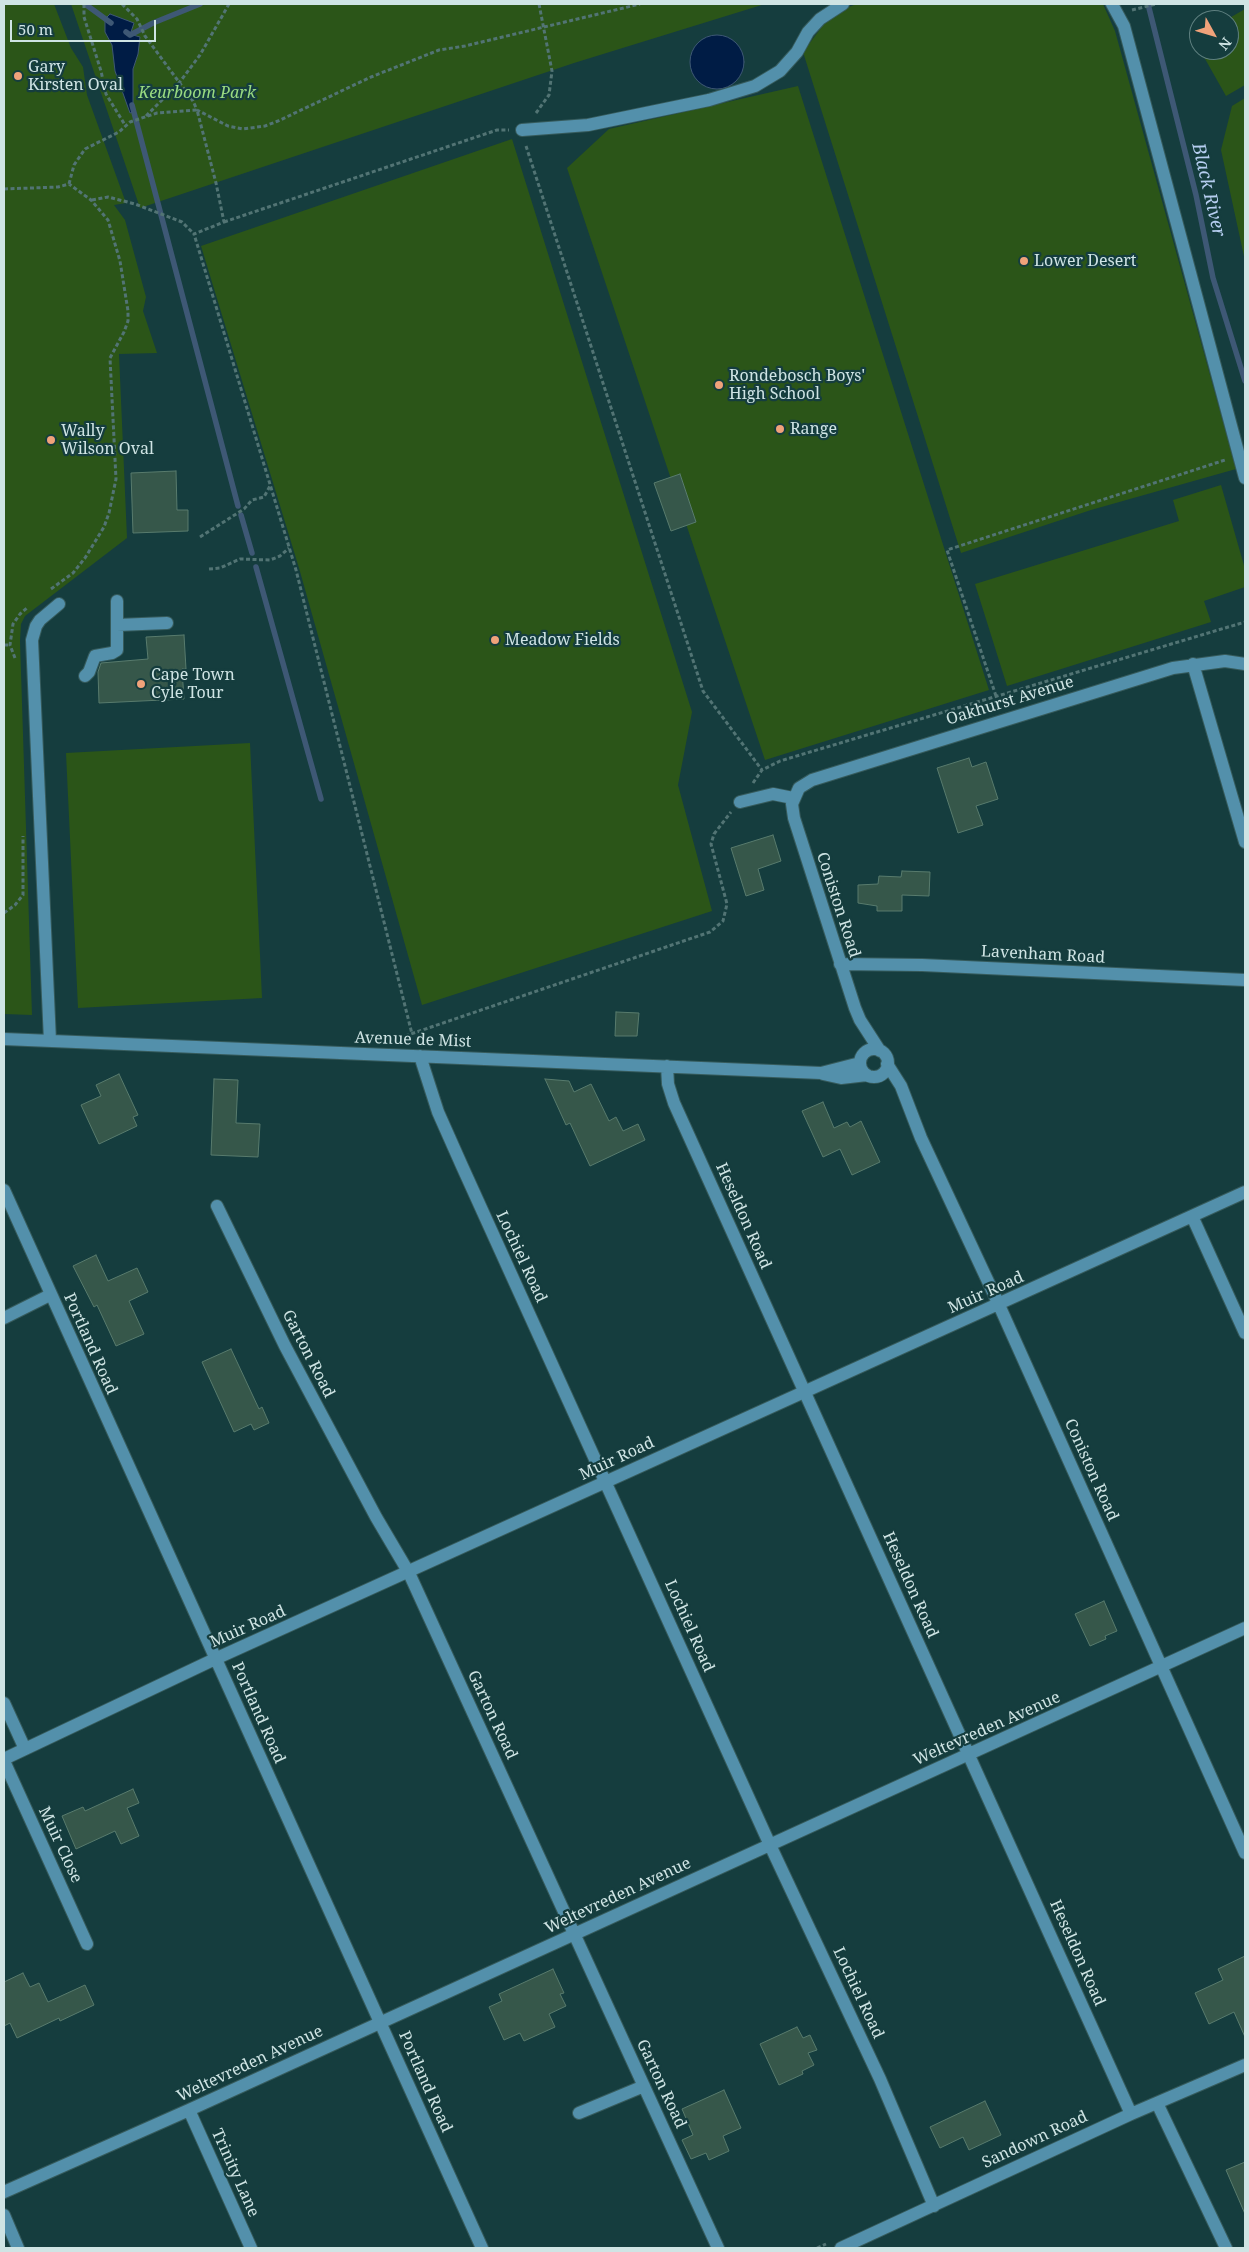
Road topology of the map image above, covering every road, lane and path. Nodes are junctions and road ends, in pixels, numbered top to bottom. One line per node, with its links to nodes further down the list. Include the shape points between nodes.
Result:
1 (84, 4): 14 (path, via 84,17 106,94)
2 (122, 4): 11 (path, via 137,19 145,36)
3 (229, 4): 11 (path)
4 (539, 4): 10 (path)
5 (640, 4): 10 (path)
6 (843, 4): 15 (street, via 820,19 780,71 755,86 709,100 588,125)
7 (1112, 4): 21 (street, via 1124,26)
8 (1155, 4): 9 (path)
9 (1138, 8)
10 (543, 27): 12 (path, via 439,50 266,126 235,128); 15 (path, via 552,71 549,95)
11 (180, 83): 12 (path); 13 (path)
12 (197, 110): 13 (path); 19 (path)
13 (146, 116): 14 (path)
14 (125, 125): 16 (path, via 119,132 94,143 80,154)
15 (522, 130): 19 (path, via 497,130); 40 (path, via 703,691)
16 (69, 184): 17 (path); 18 (path)
17 (4, 189)
18 (91, 200): 20 (path, via 108,197 135,204 182,222); 27 (path, via 108,220 120,261 128,311 124,332 110,358 116,478 109,513 96,542 73,573)
19 (224, 222): 20 (path)
20 (194, 234): 23 (path)
21 (1240, 455): 22 (street); 39 (path, via 947,550)
22 (1245, 478)
23 (270, 486): 24 (path, via 264,497 252,500 244,509); 25 (path)
24 (200, 537)
25 (289, 548): 26 (path, via 270,560 240,559); 49 (path)
26 (209, 569)
27 (50, 590)
28 (117, 601): 32 (street)
29 (35, 602): 34 (path, via 15,619)
30 (59, 604): 51 (street, via 40,620 32,640)
31 (166, 623): 32 (street)
32 (117, 625): 38 (street, via 118,650 95,656)
33 (4, 645): 34 (path)
34 (10, 645): 35 (path)
35 (16, 661)
36 (1193, 664): 37 (street, Oakhurst Avenue, via 1225,661); 41 (street, Oakhurst Avenue, via 812,780 799,788); 44 (street)
37 (1245, 664)
38 (85, 676)
39 (996, 696)
40 (762, 770)
41 (793, 798): 42 (street, via 773,794); 46 (street, Coniston Road, via 794,818)
42 (740, 802)
43 (23, 833): 45 (path, via 23,895)
44 (1245, 842)
45 (4, 913)
46 (840, 964): 47 (street, Lavenham Road); 48 (street, Coniston Road)
47 (1245, 980)
48 (860, 1020): 52 (street, Coniston Road); 54 (street, Coniston Road)
49 (412, 1034)
50 (4, 1039): 51 (street, Avenue de Mist)
51 (50, 1041): 53 (street, Avenue de Mist)
52 (880, 1051): 54 (street, via 872,1050); 55 (street, via 886,1056)
53 (420, 1056): 56 (street, Avenue de Mist); 69 (street, Lochiel Road, via 438,1112)
54 (862, 1058): 57 (street, Avenue de Mist); 58 (street, via 863,1072)
55 (887, 1064): 58 (street, via 886,1069); 59 (street, Coniston Road, via 898,1078)
56 (667, 1066): 57 (street, Avenue de Mist); 68 (street, Heseldon Road, via 674,1104)
57 (821, 1073): 58 (street, Avenue de Mist, via 841,1078)
58 (873, 1076): 59 (street, Coniston Road, via 890,1085)
59 (906, 1101): 65 (street, Coniston Road)
60 (4, 1190): 64 (street, Portland Road)
61 (1245, 1192): 63 (street, Muir Road)
62 (217, 1206): 70 (street, Garton Road, via 285,1346)
63 (1192, 1216): 65 (street, Muir Road); 67 (street)
64 (50, 1296): 66 (street); 72 (street, Portland Road)
65 (999, 1305): 68 (street, Muir Road); 73 (street, Coniston Road)
66 (4, 1318)
67 (1245, 1333)
68 (804, 1391): 69 (street, Muir Road); 76 (street, Heseldon Road)
69 (606, 1482): 70 (street, Muir Road); 78 (street, Lochiel Road)
70 (409, 1573): 72 (street, Muir Road); 80 (street, Garton Road)
71 (1245, 1628): 73 (street, Weltevreden Avenue)
72 (215, 1659): 75 (street, Muir Road); 82 (street, Portland Road)
73 (1161, 1666): 76 (street, Weltevreden Avenue); 79 (street, Coniston Road)
74 (4, 1703): 75 (street)
75 (25, 1749): 77 (street, Muir Road)
76 (970, 1754): 78 (street, Weltevreden Avenue); 88 (street, Heseldon Road)
77 (4, 1760): 81 (street, Muir Close)
78 (770, 1845): 80 (street, Weltevreden Avenue); 90 (street, Lochiel Road, via 880,2079)
79 (1245, 1853)
80 (575, 1934): 82 (street, Weltevreden Avenue); 84 (street, Garton Road)
81 (87, 1944)
82 (380, 2022): 86 (street, Weltevreden Avenue); 94 (street, Portland Road)
83 (1245, 2065): 85 (street, Sandown Road)
84 (644, 2086): 87 (street); 95 (street, Garton Road)
85 (1156, 2103): 88 (street, Sandown Road); 97 (street)
86 (189, 2110): 89 (street, Weltevreden Avenue); 93 (street, Trinity Lane)
87 (579, 2114)
88 (1131, 2114): 90 (street, Sandown Road)
89 (4, 2192)
90 (934, 2206): 96 (street, Sandown Road)
91 (4, 2215): 92 (street)
92 (18, 2248)
93 (251, 2248)
94 (482, 2248)
95 (718, 2248)
96 (841, 2248)
97 (1226, 2248)

